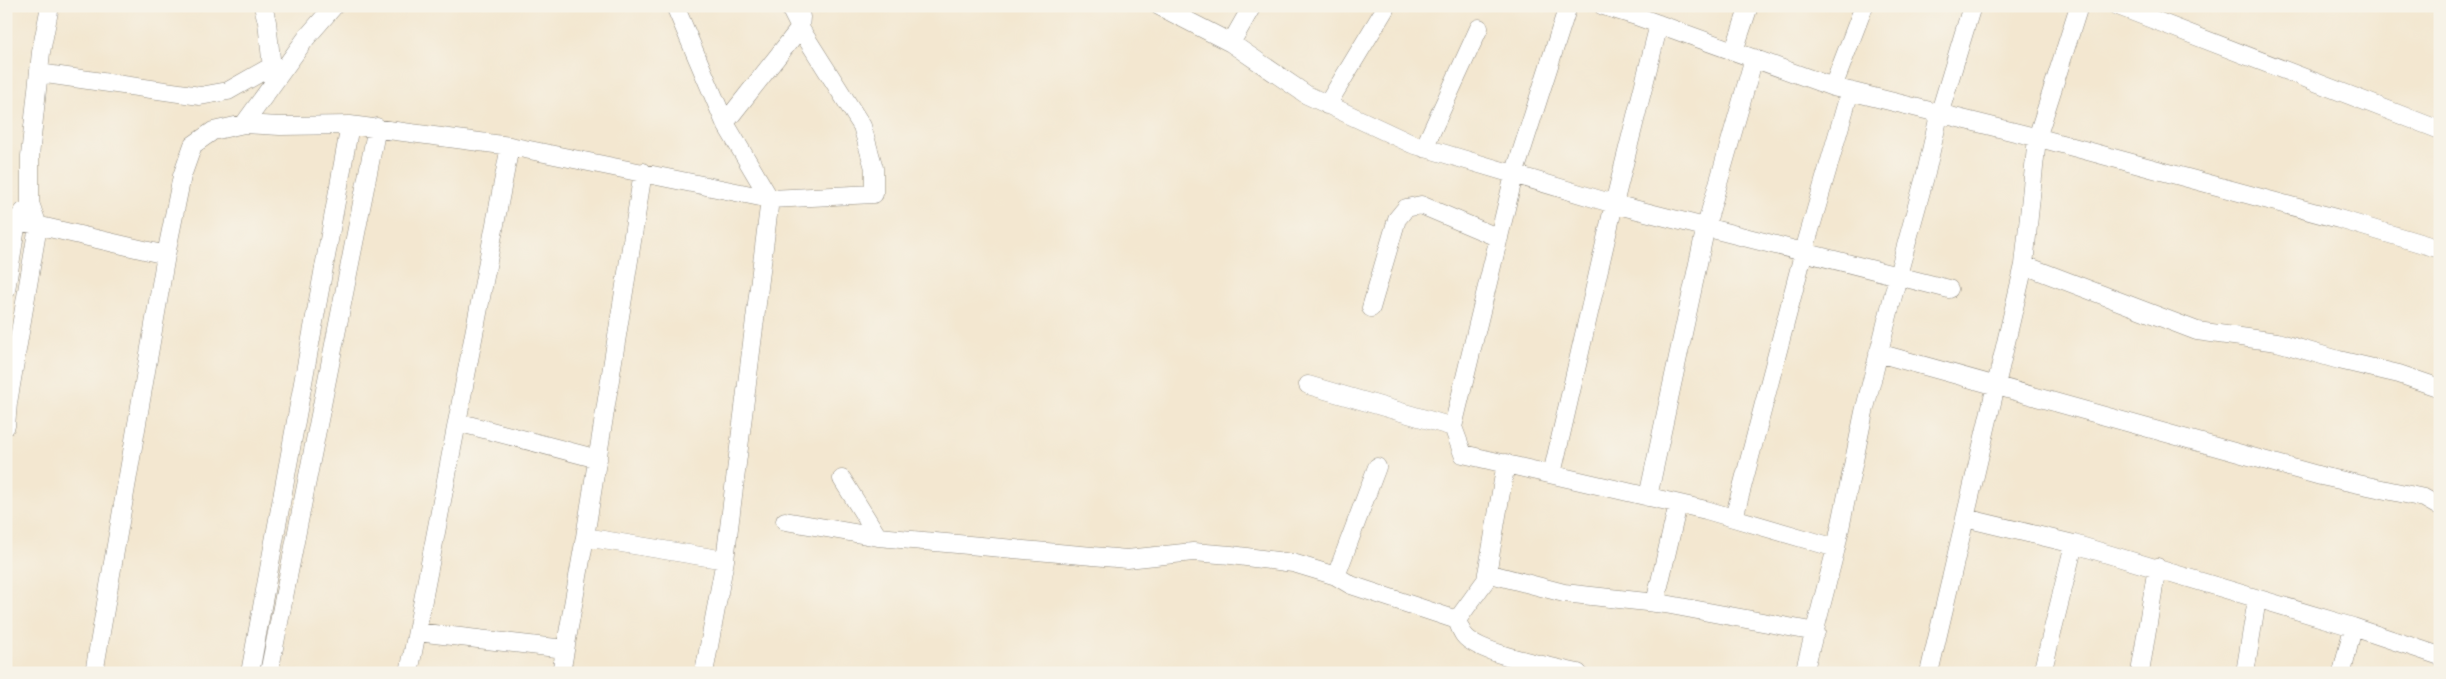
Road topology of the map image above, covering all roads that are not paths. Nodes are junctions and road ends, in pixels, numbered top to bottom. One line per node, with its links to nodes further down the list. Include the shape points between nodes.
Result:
1 (50, 6): 25 (street)
2 (263, 6): 24 (street)
3 (334, 6): 26 (street)
4 (675, 6): 30 (street)
5 (789, 6): 19 (street)
6 (802, 6): 19 (street)
7 (1159, 6): 21 (street)
8 (1252, 6): 21 (street)
9 (1568, 6): 39 (street)
10 (1602, 6): 17 (street)
11 (1749, 6): 22 (street)
12 (1864, 6): 27 (street)
13 (1972, 6): 29 (street)
14 (2078, 6): 35 (street)
15 (2118, 6): 34 (street)
16 (1385, 9): 28 (street)
17 (1641, 12): 18 (street)
18 (1659, 24): 22 (street); 42 (street)
19 (800, 28): 30 (street); 40 (street, via 862,126 874,168 874,194)
20 (1480, 28): 37 (street)
21 (1231, 43): 28 (street, via 1307,95)
22 (1734, 51): 23 (street)
23 (1754, 58): 27 (street); 45 (street)
24 (272, 66): 25 (street, via 228,91 200,96); 26 (street)
25 (39, 73): 41 (street, via 30,156)
26 (273, 84): 31 (street)
27 (1842, 89): 29 (street); 48 (street)
28 (1327, 104): 37 (street)
29 (1939, 115): 35 (street); 51 (street)
30 (724, 123): 40 (street)
31 (244, 124): 32 (street); 49 (street, via 213,132 193,145 182,176)
32 (350, 125): 33 (street); 91 (street)
33 (377, 127): 36 (street); 92 (street)
34 (2440, 130)
35 (2037, 138): 47 (street); 50 (street)
36 (510, 146): 38 (street); 60 (street)
37 (1424, 148): 39 (street)
38 (643, 172): 40 (street); 63 (street)
39 (1514, 175): 42 (street); 46 (street)
40 (770, 199): 78 (street)
41 (30, 203): 43 (street); 44 (street)
42 (1614, 204): 45 (street); 66 (street)
43 (12, 219): 44 (street); 53 (street)
44 (38, 226): 49 (street); 59 (street)
45 (1706, 226): 48 (street); 68 (street)
46 (1499, 238): 54 (street, via 1421,205 1406,208 1397,220); 62 (street)
47 (2440, 249)
48 (1804, 252): 51 (street); 71 (street)
49 (166, 255): 90 (street)
50 (2024, 265): 57 (street); 58 (street, via 2197,331 2277,342 2400,374)
51 (1898, 275): 52 (street); 55 (street)
52 (1949, 289)
53 (6, 290)
54 (1372, 308)
55 (1878, 353): 57 (street); 77 (street)
56 (1308, 385): 62 (street)
57 (1995, 386): 70 (street, via 2321,476 2424,498); 72 (street)
58 (2440, 388)
59 (7, 403): 61 (street)
60 (457, 422): 63 (street); 86 (street)
61 (6, 426)
62 (1452, 427): 64 (street, via 1463,454)
63 (598, 459): 74 (street)
64 (1506, 464): 66 (street); 80 (street)
65 (1377, 467): 81 (street)
66 (1552, 474): 68 (street)
67 (842, 479): 75 (street)
68 (1648, 497): 69 (street)
69 (1678, 504): 71 (street); 83 (street)
70 (2440, 507)
71 (1734, 518): 77 (street)
72 (1965, 518): 76 (street); 98 (street)
73 (785, 521): 75 (street)
74 (585, 537): 78 (street); 88 (street)
75 (878, 537): 81 (street, via 1127,558 1193,552 1231,555 1293,563)
76 (2074, 544): 79 (street); 99 (street)
77 (1836, 548): 87 (street)
78 (725, 560): 95 (street)
79 (2158, 567): 82 (street); 100 (street)
80 (1488, 573): 83 (street, via 1564,593); 84 (street)
81 (1336, 576): 84 (street, via 1351,585)
82 (2257, 599): 85 (street); 101 (street)
83 (1655, 603): 87 (street)
84 (1457, 620): 96 (street, via 1463,634 1473,643 1526,661)
85 (2353, 627): 89 (street); 102 (street)
86 (417, 632): 88 (street); 93 (street)
87 (1816, 632): 97 (street)
88 (565, 649): 94 (street)
89 (2440, 656)
90 (94, 673)
91 (250, 673)
92 (269, 673)
93 (409, 673)
94 (561, 673)
95 (704, 673)
96 (1578, 673)
97 (1804, 673)
98 (1929, 673)
99 (2042, 673)
100 (2140, 673)
101 (2245, 673)
102 (2342, 673)

